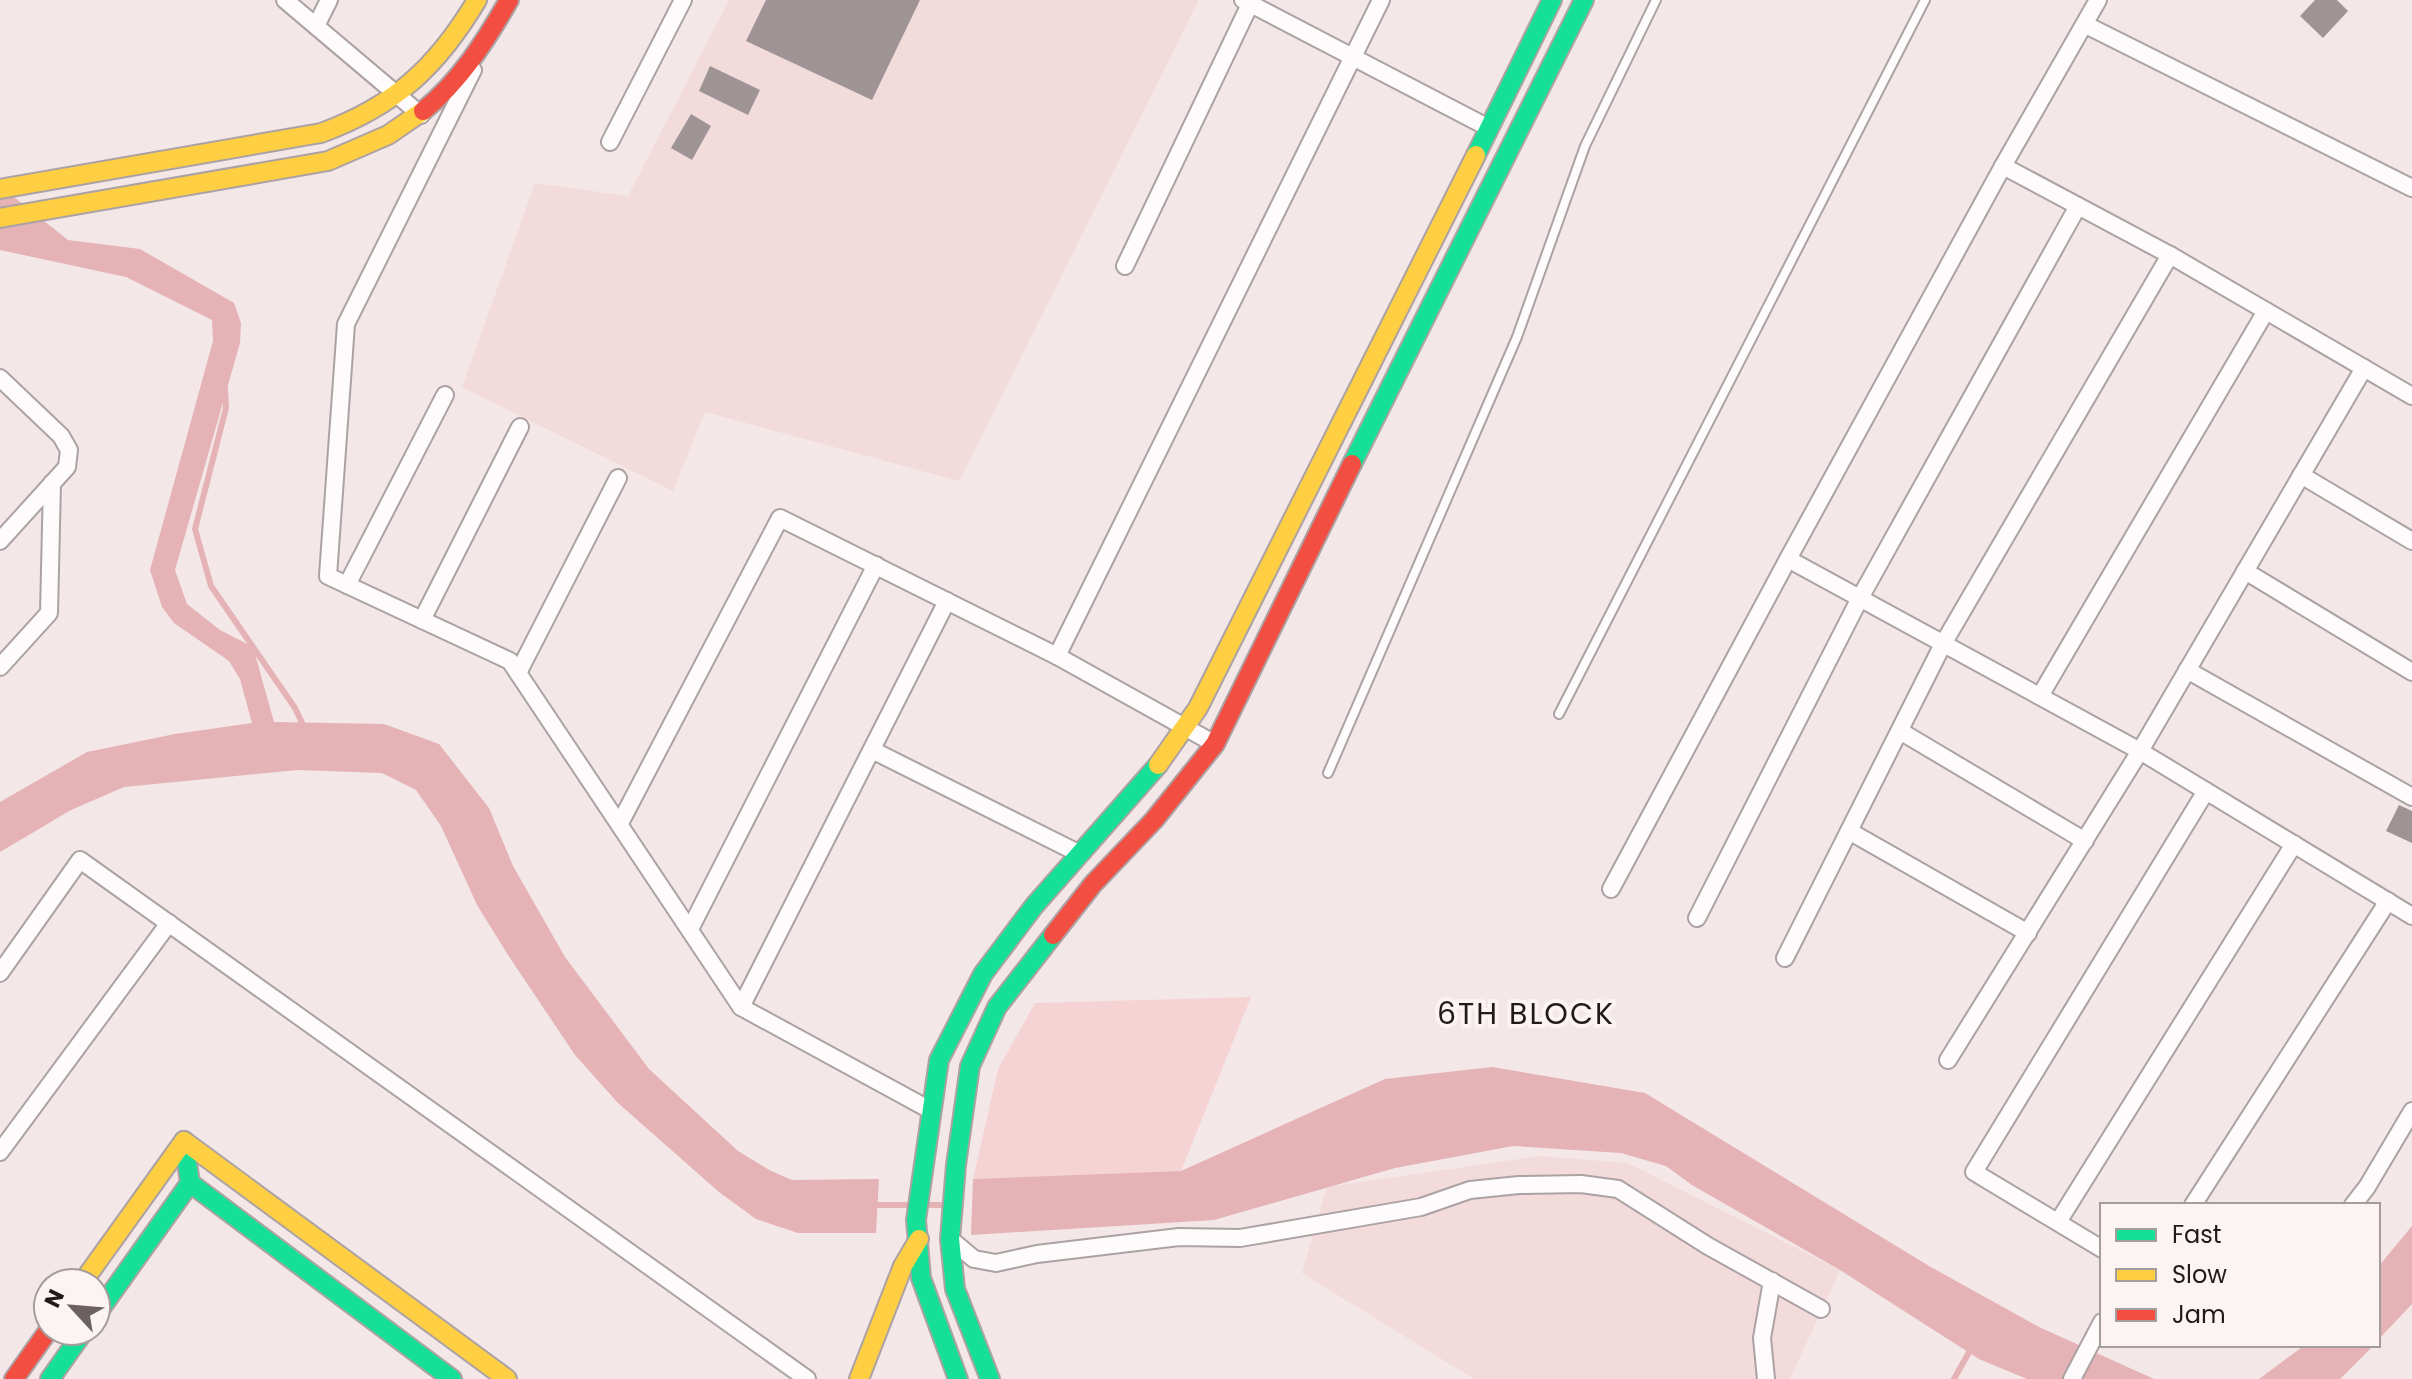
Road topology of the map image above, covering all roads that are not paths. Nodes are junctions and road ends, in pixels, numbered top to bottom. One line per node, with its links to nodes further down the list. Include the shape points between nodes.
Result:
1 (285, 0): 15 (street)
2 (329, 0): 15 (street)
3 (477, 0): 17 (street, via 446,50)
4 (509, 0): 13 (street)
5 (683, 0): 20 (street)
6 (1381, 0): 16 (street)
7 (1552, 0): 19 (street)
8 (1584, 0): 56 (street)
9 (1656, 0): 59 (lane, via 1585,146 1517,337)
10 (1925, 0): 53 (lane)
11 (2098, 0): 14 (street)
12 (1249, 1): 16 (street); 27 (street)
13 (496, 25): 18 (street, via 461,77); 42 (street, via 346,324 328,576)
14 (2086, 25): 21 (street); 22 (street)
15 (316, 26): 17 (street)
16 (1353, 57): 19 (street); 47 (street)
17 (398, 97): 18 (street); 23 (street, via 321,133)
18 (421, 115): 25 (street, via 374,144 328,161)
19 (1489, 128): 54 (street)
20 (610, 142)
21 (2003, 166): 24 (street); 39 (street)
22 (2412, 188)
23 (0, 189)
24 (2078, 206): 26 (street); 43 (street)
25 (0, 218)
26 (2170, 255): 28 (street); 46 (street)
27 (1125, 266)
28 (2266, 311): 29 (street); 52 (street)
29 (2364, 368): 32 (street); 34 (street)
30 (1, 380): 36 (street, via 61,436 69,450 67,467)
31 (445, 395): 42 (street)
32 (2412, 396)
33 (520, 427): 45 (street)
34 (2301, 475): 38 (street); 41 (street)
35 (618, 478): 51 (street)
36 (52, 483): 37 (street); 48 (street, via 49,613)
37 (0, 541)
38 (2412, 541)
39 (1788, 559): 43 (street); 67 (street)
40 (876, 565): 44 (street); 62 (street, via 780,518); 72 (street)
41 (2245, 571): 49 (street); 50 (street)
42 (347, 585): 45 (street)
43 (1860, 598): 46 (street); 70 (street)
44 (947, 601): 47 (street); 57 (street)
45 (422, 620): 51 (street, via 510,661)
46 (1943, 644): 52 (street); 55 (street)
47 (1057, 656): 54 (street)
48 (0, 667)
49 (2187, 670): 58 (street); 61 (street)
50 (2412, 672)
51 (518, 673): 62 (street)
52 (2040, 696): 58 (street)
53 (1559, 714)
54 (1185, 728): 56 (street); 66 (street)
55 (1900, 731): 63 (street); 64 (street)
56 (1215, 744): 87 (street, via 1093,884 997,1007 970,1066)
57 (872, 750): 66 (street); 76 (street)
58 (2140, 751): 60 (street); 64 (street)
59 (1328, 773)
60 (2206, 791): 65 (street); 85 (street, via 1974,1172)
61 (2412, 797)
62 (620, 823): 72 (street)
63 (1849, 831): 73 (street); 74 (street)
64 (2085, 841): 73 (street)
65 (2294, 844): 68 (street); 85 (street)
66 (1080, 854): 78 (street, via 983,974 939,1060)
67 (1611, 889)
68 (2388, 901): 69 (street); 83 (street)
69 (2412, 916)
70 (1697, 918)
71 (169, 923): 75 (street, via 80,860); 81 (street); 100 (street)
72 (690, 929): 76 (street)
73 (2028, 933): 77 (street)
74 (1785, 958)
75 (0, 973)
76 (741, 1007): 78 (street)
77 (1948, 1060)
78 (932, 1111): 86 (street)
79 (2412, 1111): 84 (street)
80 (184, 1141): 82 (street); 89 (street); 99 (street)
81 (0, 1152)
82 (190, 1183): 91 (street); 98 (street)
83 (2194, 1203)
84 (2355, 1203)
85 (2058, 1222): 88 (street)
86 (918, 1239): 87 (street); 101 (street); 102 (street, via 921,1278)
87 (950, 1239): 90 (street, via 974,1259 996,1263 1179,1237 1240,1238 1421,1207 1470,1190 1581,1184 1618,1189); 103 (street, via 955,1289)
88 (2100, 1248)
89 (93, 1267)
90 (1772, 1281): 92 (street); 104 (street, via 1762,1338)
91 (112, 1293)
92 (1821, 1309)
93 (2100, 1326): 105 (street)
94 (37, 1347): 96 (street)
95 (73, 1347): 97 (street)
96 (14, 1379)
97 (50, 1379)
98 (452, 1379)
99 (507, 1379)
100 (807, 1379)
101 (859, 1379)
102 (958, 1379)
103 (990, 1379)
104 (1766, 1379)
105 (2072, 1379)

